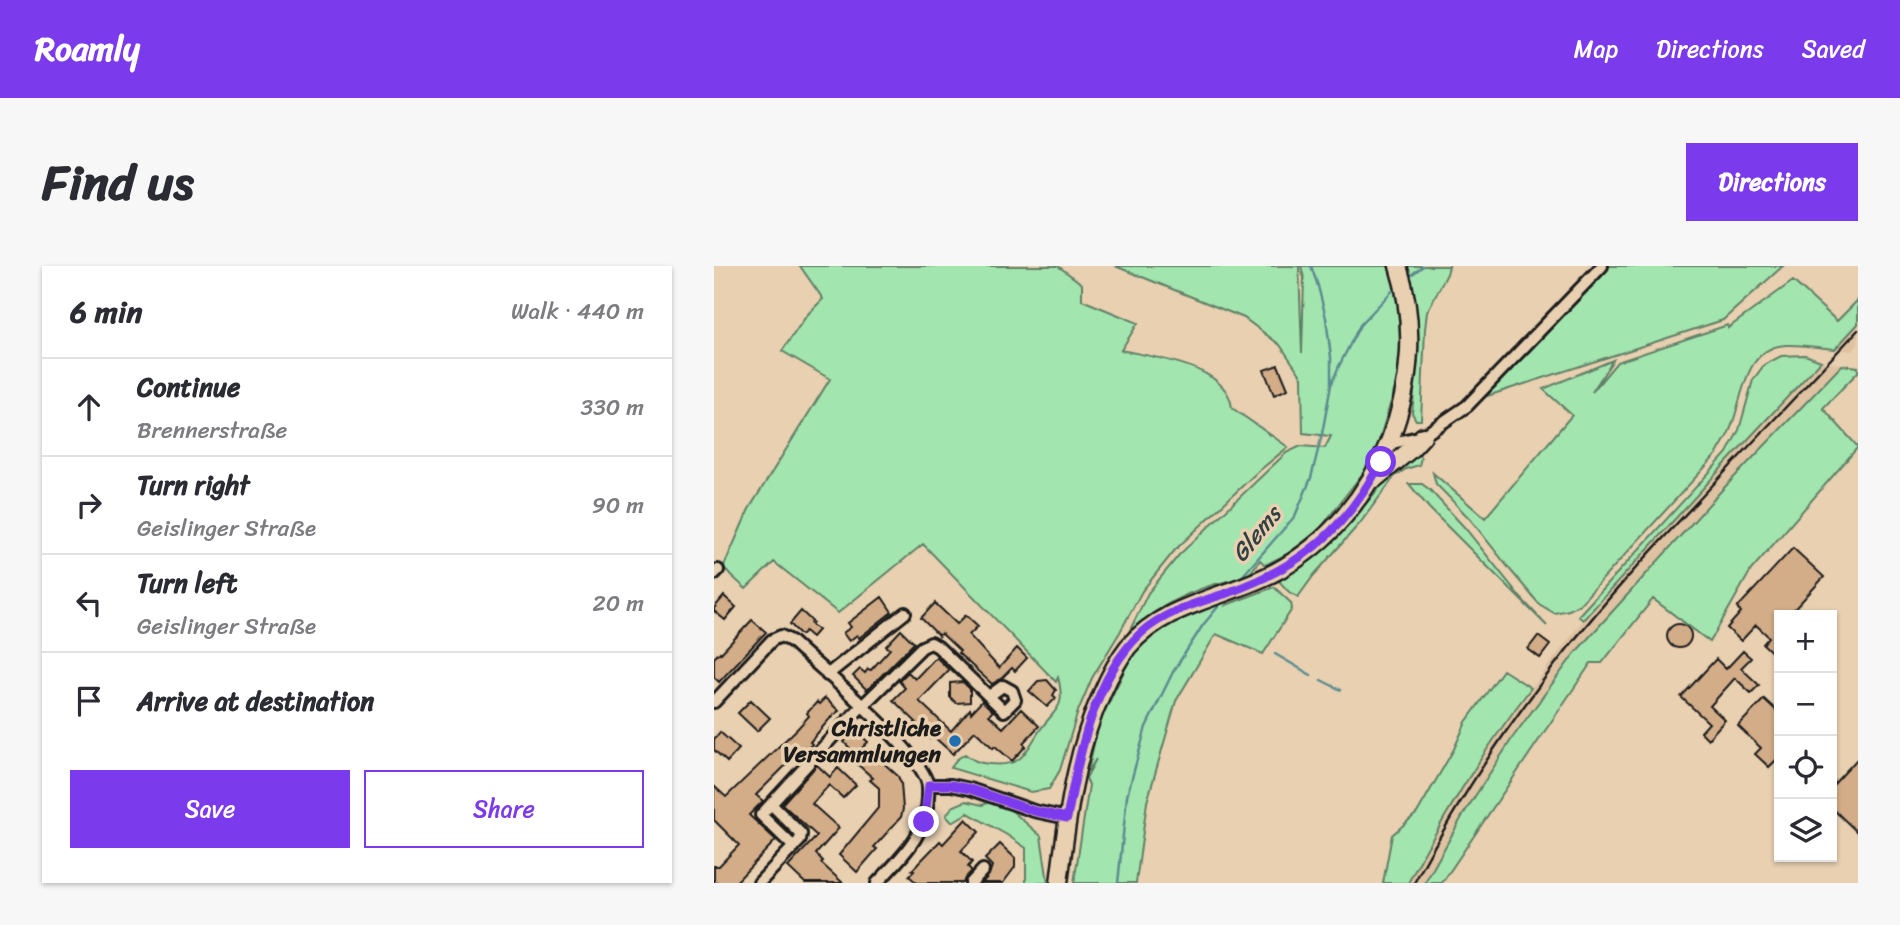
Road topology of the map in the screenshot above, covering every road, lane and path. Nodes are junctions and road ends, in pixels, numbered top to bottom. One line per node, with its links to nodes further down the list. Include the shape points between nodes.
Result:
1 (1602, 266): 3 (street, via 1467,406)
2 (1399, 268): 4 (main road, via 1410,337 1409,361)
3 (1423, 436): 4 (street); 5 (main road)
4 (1388, 444): 5 (main road)
5 (1370, 482): 12 (main road, via 1343,519 1304,555 1247,586 1154,623 1127,648 1108,679 1079,754)
6 (905, 613): 7 (street)
7 (827, 675): 8 (street, via 781,636); 10 (street)
8 (716, 696)
9 (989, 696): 10 (street, via 931,643)
10 (862, 706): 11 (street, via 909,753); 14 (street, via 771,804 801,834)
11 (929, 785): 12 (street, via 970,789); 15 (street, via 921,830)
12 (1067, 818): 17 (main road)
13 (983, 870): 16 (street)
14 (760, 883)
15 (877, 883)
16 (971, 883)
17 (1059, 883)

